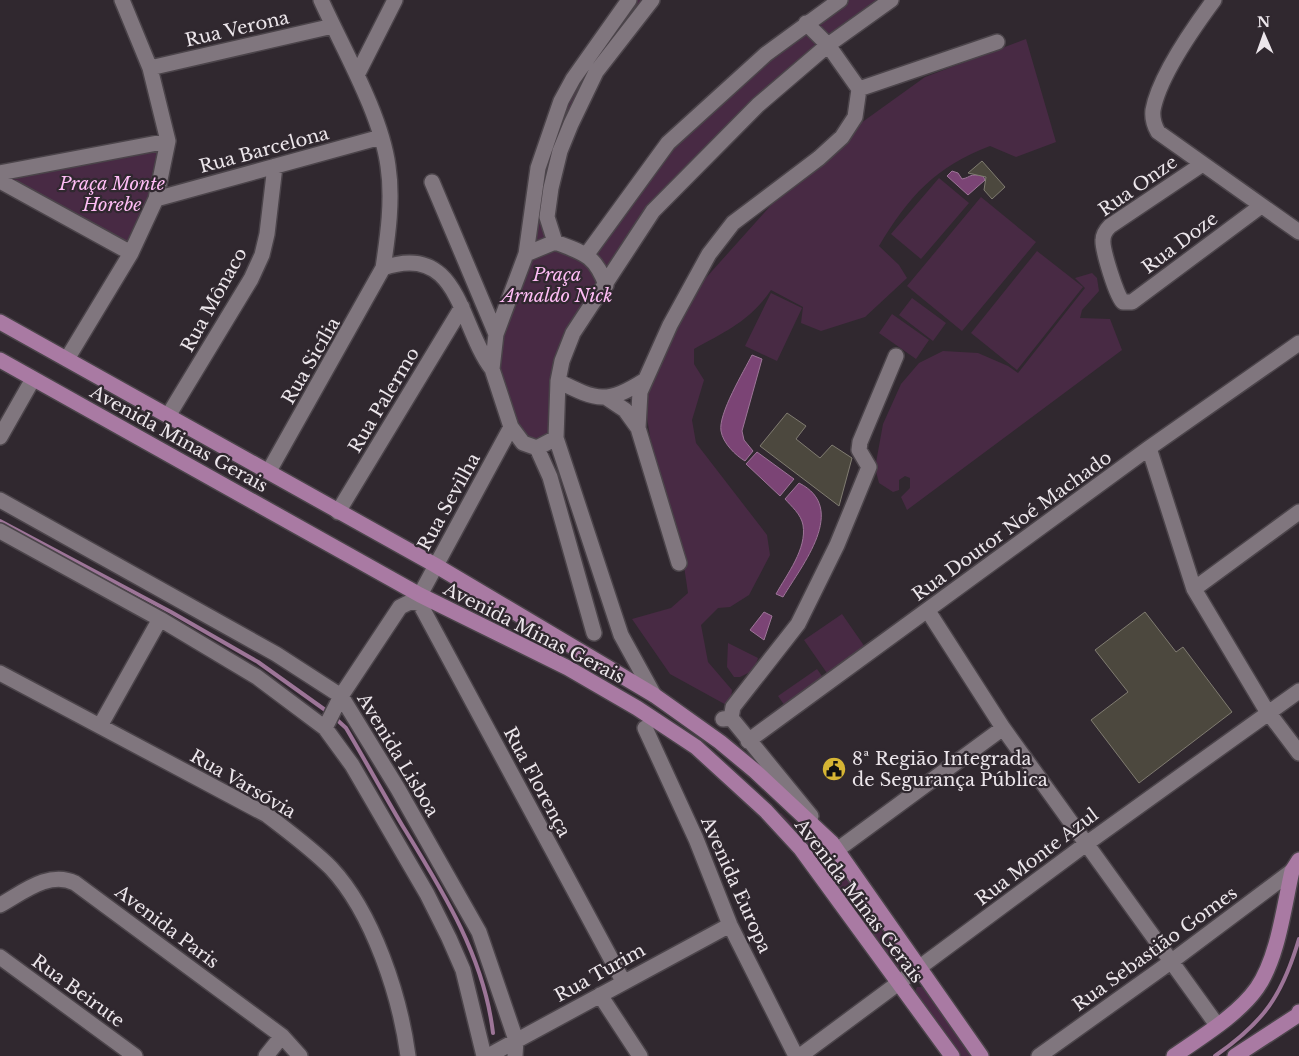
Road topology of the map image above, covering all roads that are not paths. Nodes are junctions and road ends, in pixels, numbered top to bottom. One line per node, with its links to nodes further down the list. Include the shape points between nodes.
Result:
1 (122, 0): 13 (street)
2 (321, 0): 10 (street, Rua Sicília)
3 (395, 0): 14 (street)
4 (629, 0): 28 (street, via 561,101 538,168)
5 (652, 0): 26 (street, via 596,72 560,151 547,217)
6 (840, 0): 9 (street)
7 (891, 0): 12 (street)
8 (1214, 0): 18 (street, via 1166,75 1153,111 1153,122 1158,132)
9 (806, 23): 12 (street); 29 (street, via 766,54 668,143)
10 (333, 26): 13 (street, Rua Verona); 14 (street, Rua Sicília)
11 (997, 42): 15 (street)
12 (828, 45): 15 (street); 31 (street, via 758,105 653,211)
13 (150, 68): 17 (street)
14 (356, 75): 16 (street, Rua Sicília)
15 (859, 89): 42 (street, via 855,117 842,137 733,223 709,254)
16 (381, 137): 19 (street, Rua Barcelona); 30 (street, Rua Sicília, via 388,166 389,232)
17 (168, 141): 20 (street); 23 (street)
18 (1201, 164): 24 (street); 32 (street, Rua Onze, via 1105,232 1103,243)
19 (275, 166): 23 (street, Rua Barcelona); 45 (street, Rua Mônaco, via 262,255)
20 (0, 172)
21 (0, 181): 27 (street)
22 (432, 182): 35 (street)
23 (156, 199): 27 (street)
24 (1260, 206): 25 (street); 32 (street, Rua Doze, via 1132,302)
25 (1299, 232)
26 (555, 242): 28 (street); 29 (street)
27 (132, 253): 38 (street)
28 (526, 254): 35 (street)
29 (587, 254): 31 (street, via 600,268)
30 (383, 268): 33 (street, via 395,264 433,267 447,281); 52 (street, Rua Sicília)
31 (606, 285): 43 (street, via 573,333)
32 (1120, 300)
33 (462, 307): 40 (street); 54 (street, Rua Palermo)
34 (0, 322): 38 (main road, Avenida Minas Gerais)
35 (496, 334): 40 (street)
36 (1299, 343): 51 (street, Rua Doutor Noé Machado)
37 (896, 356): 73 (street, Avenida Minas Gerais, via 860,442 858,450 869,467 837,545 798,624 729,715)
38 (67, 359): 45 (main road, Avenida Minas Gerais)
39 (0, 360): 41 (main road, Avenida Minas Gerais)
40 (492, 369): 46 (street)
41 (33, 379): 48 (street); 60 (main road, Avenida Minas Gerais)
42 (645, 380): 44 (street, via 628,391); 47 (street, via 640,392)
43 (558, 381): 44 (street, via 582,393); 49 (street)
44 (607, 398): 47 (street, via 625,410)
45 (168, 416): 52 (main road, Avenida Minas Gerais)
46 (511, 427): 50 (street, via 523,443); 58 (street, Rua Sevilha)
47 (638, 428): 57 (street)
48 (0, 437)
49 (556, 438): 50 (street); 66 (street, via 621,635)
50 (537, 448): 63 (street, via 550,477)
51 (1149, 448): 59 (street); 61 (street, Rua Doutor Noé Machado)
52 (269, 472): 54 (main road, Avenida Minas Gerais)
53 (0, 500): 67 (street, Avenida Lisboa, via 276,654)
54 (338, 512): 58 (main road, Avenida Minas Gerais)
55 (1299, 512): 59 (street)
56 (0, 531): 62 (street)
57 (679, 563)
58 (435, 565): 60 (street, Rua Sevilha); 66 (main road, Avenida Minas Gerais)
59 (1194, 589): 68 (street)
60 (418, 599): 67 (street, via 400,607); 83 (street, Rua Florença); 84 (main road, Avenida Minas Gerais, via 568,668 696,747 766,811 801,849)
61 (928, 611): 72 (street); 73 (street, Rua Doutor Noé Machado)
62 (160, 619): 69 (street); 70 (street, via 257,677)
63 (594, 633)
64 (0, 673): 69 (street, Rua Varsóvia)
65 (1299, 691): 68 (street, Rua Monte Azul)
66 (654, 695): 76 (main road, Avenida Minas Gerais, via 755,770)
67 (341, 696): 70 (street); 89 (street, Avenida Lisboa, via 398,788 475,925)
68 (1269, 713): 74 (street); 75 (street, Rua Monte Azul)
69 (100, 726): 94 (street, Rua Varsóvia, via 266,815 332,870 372,933 397,997)
70 (325, 728): 95 (street, via 352,765 449,938 463,970)
71 (645, 728): 79 (street, Avenida Europa, via 696,839)
72 (1003, 728): 75 (street); 76 (street)
73 (748, 741): 76 (street, Avenida Minas Gerais)
74 (1299, 753)
75 (1086, 844): 81 (street); 82 (street, Rua Monte Azul)
76 (834, 847): 82 (main road, Avenida Minas Gerais)
77 (1295, 865): 81 (street, Rua Sebastião Gomes); 87 (main road, via 1264,976 1248,998)
78 (0, 905): 88 (street, Avenida Paris, via 51,879 67,879)
79 (730, 925): 83 (street, Rua Turim); 99 (street, Avenida Europa)
80 (0, 957): 90 (street, Rua Beirute)
81 (1172, 961): 87 (street); 103 (street, Rua Sebastião Gomes)
82 (918, 970): 84 (street, Rua Monte Azul); 102 (main road, Avenida Minas Gerais)
83 (623, 981): 85 (street, Rua Turim)
84 (898, 984): 100 (street, Rua Monte Azul); 101 (main road, Avenida Minas Gerais)
85 (600, 995): 89 (street, Rua Turim); 98 (street)
86 (1299, 1014): 91 (main road)
87 (1217, 1025): 104 (main road)
88 (282, 1036): 92 (street); 93 (street, Avenida Paris)
89 (516, 1040): 96 (street, Rua Turim); 97 (street, Avenida Lisboa)
90 (132, 1055)
91 (1237, 1055)
92 (266, 1056)
93 (300, 1056)
94 (408, 1056)
95 (484, 1056)
96 (488, 1056)
97 (515, 1056)
98 (640, 1056)
99 (796, 1056)
100 (800, 1056)
101 (952, 1056)
102 (981, 1056)
103 (1039, 1056)
104 (1174, 1056)

